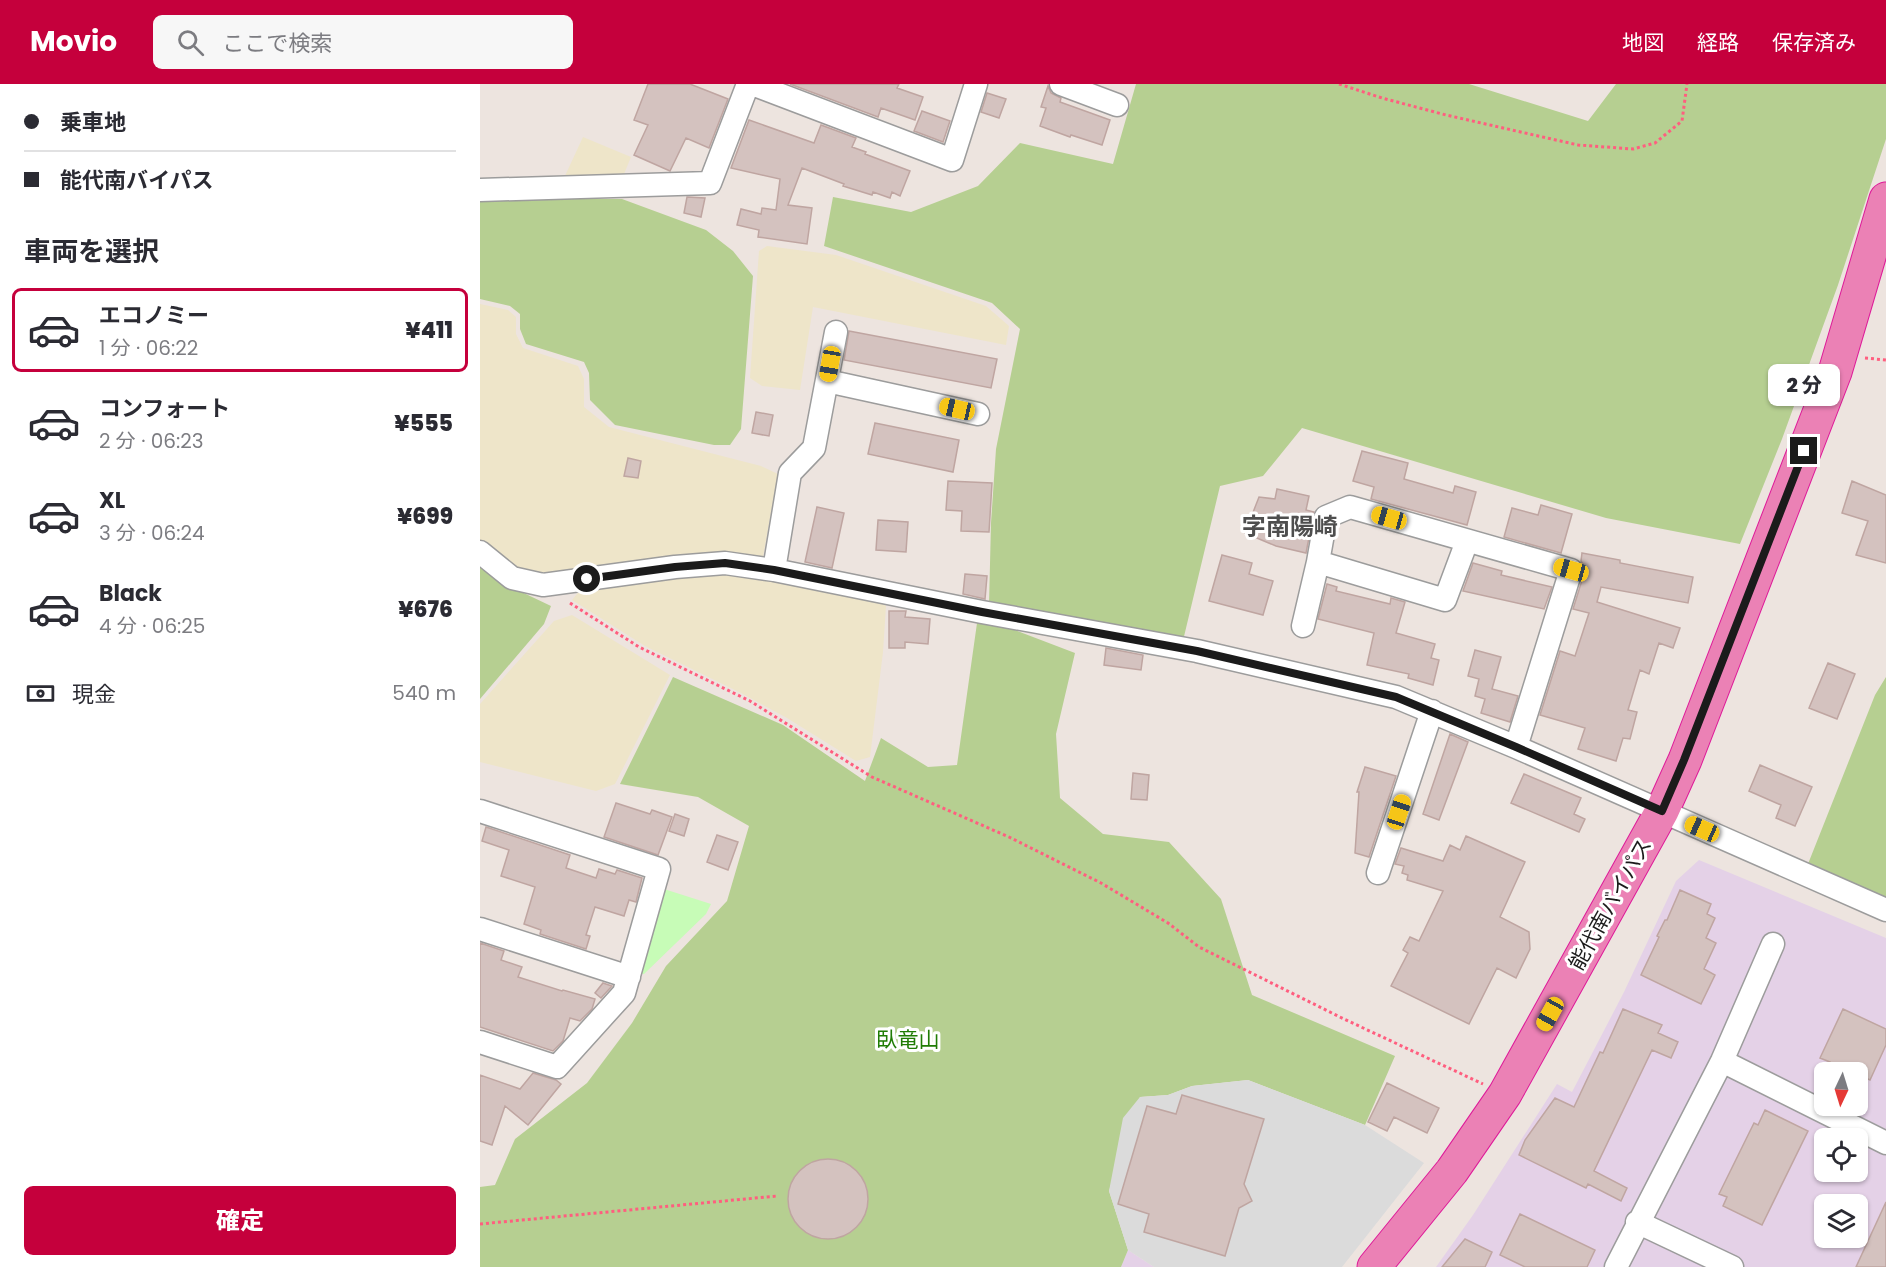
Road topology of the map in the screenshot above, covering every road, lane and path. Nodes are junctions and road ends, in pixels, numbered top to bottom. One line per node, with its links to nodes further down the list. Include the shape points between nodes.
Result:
1 (976, 84): 5 (street, via 952,160)
2 (1061, 84): 6 (street)
3 (1339, 84): 4 (path, via 1446,115 1578,145 1633,149 1654,143 1682,121)
4 (1687, 84)
5 (747, 85): 7 (street, via 710,183)
6 (1117, 105)
7 (480, 190)
8 (1886, 200): 21 (highway, 能代南バイパス, via 1835,372)
9 (836, 332): 10 (street)
10 (827, 381): 11 (street); 15 (street, via 814,448 790,472)
11 (978, 414)
12 (1467, 541): 14 (street, via 1350,507 1326,517); 14 (street, via 1445,600); 19 (street, via 1571,570)
13 (480, 552): 16 (street, via 512,578)
14 (1318, 562): 17 (street)
15 (774, 570): 16 (street, via 725,563); 18 (street, via 1197,651 1396,697)
16 (543, 585): 29 (path, via 639,647 750,701 872,777 1009,837 1101,883 1168,923 1199,947)
17 (1304, 626)
18 (1432, 711): 19 (street); 22 (street)
19 (1516, 747): 21 (street)
20 (480, 811): 26 (street, via 659,869)
21 (1662, 811): 23 (street); 29 (highway, 能代南バイパス)
22 (1378, 873)
23 (1886, 910)
24 (480, 929): 26 (street)
25 (1773, 944): 28 (street)
26 (629, 977): 27 (street, via 624,993 557,1067)
27 (480, 1042)
28 (1722, 1061): 30 (street); 32 (street)
29 (1505, 1094): 34 (highway, 能代南バイパス, via 1452,1170)
30 (1886, 1143)
31 (777, 1196): 33 (path)
32 (1637, 1222): 35 (street); 36 (street)
33 (480, 1224)
34 (1374, 1267)
35 (1616, 1267)
36 (1732, 1267)

